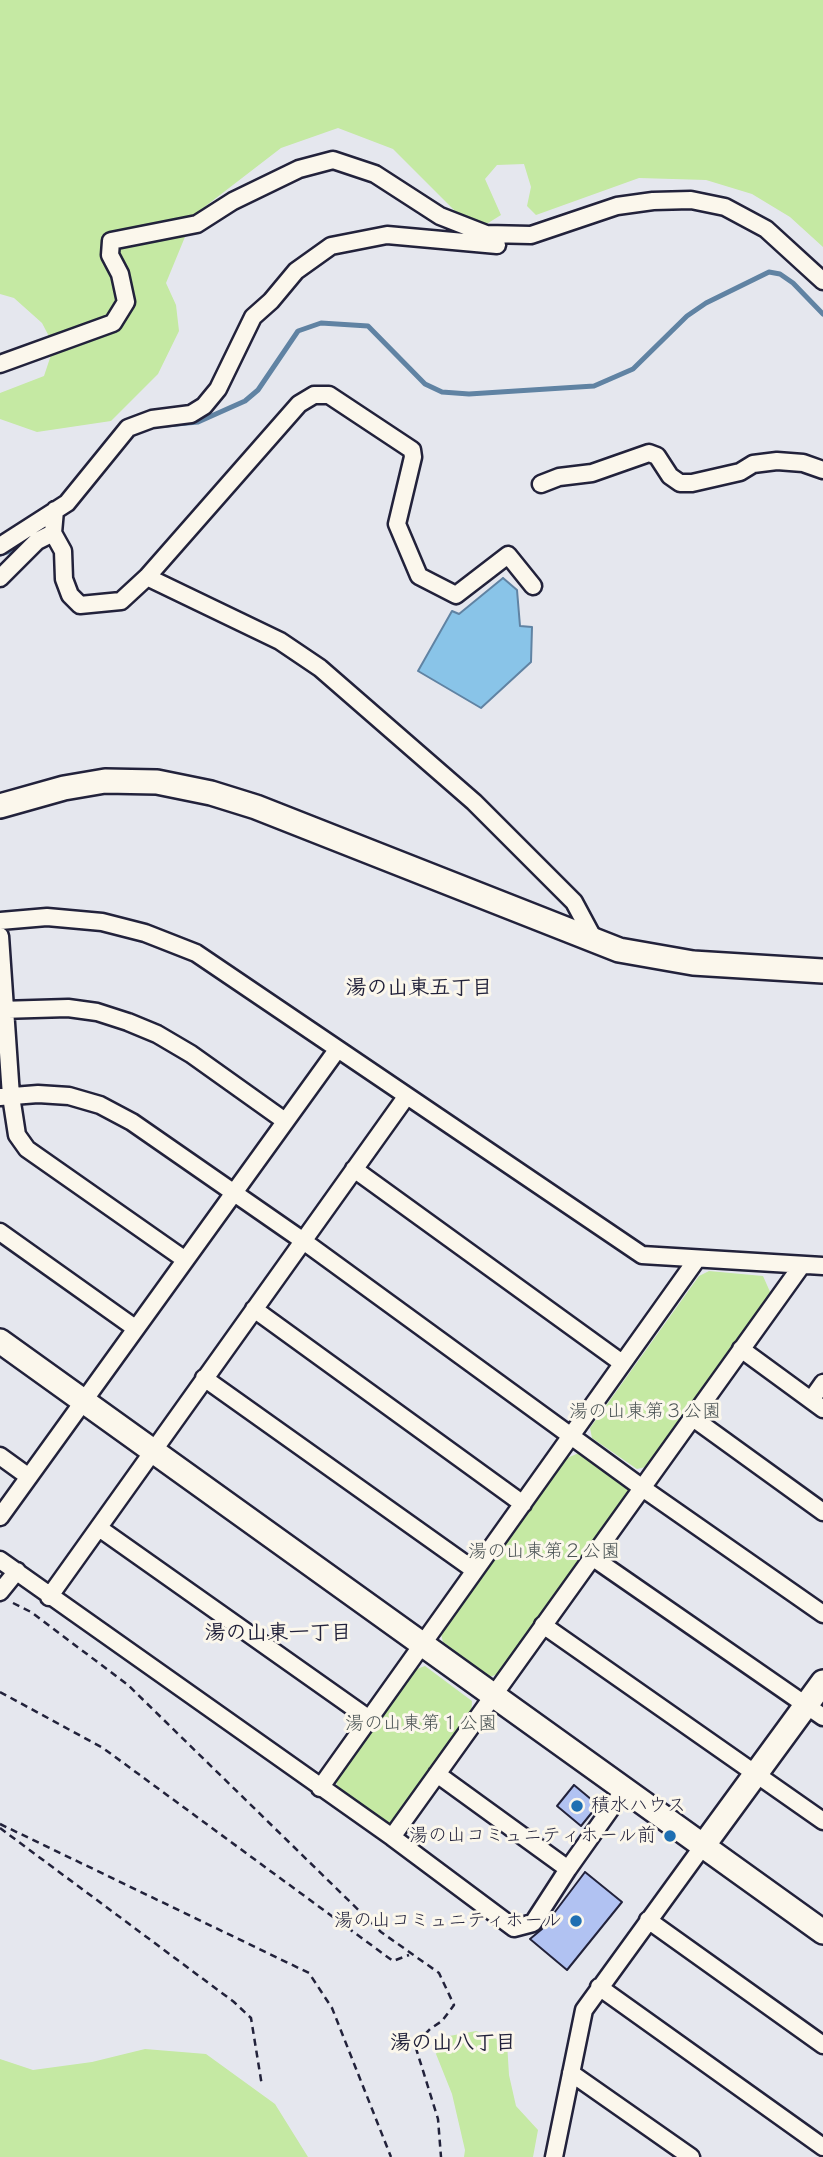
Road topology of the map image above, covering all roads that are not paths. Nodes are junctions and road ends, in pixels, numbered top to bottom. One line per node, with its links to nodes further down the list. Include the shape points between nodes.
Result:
1 (531, 234): 2 (street, via 617,206 691,201 748,217); 3 (street, via 486,234 464,227 375,174 333,160 316,162 233,201 197,224 111,241 110,255 127,302 113,323); 6 (street, via 527,244 387,235 331,246 296,271 253,317 218,388 204,406 191,414 152,419 128,428 67,503)
2 (823, 281)
3 (0, 364)
4 (823, 470): 5 (street, via 777,461 680,483 649,453)
5 (541, 484)
6 (55, 510): 7 (street); 8 (street)
7 (53, 533): 9 (street, via 63,551 70,596 80,605 121,601); 10 (street, via 37,541)
8 (0, 546)
9 (147, 577): 11 (street, via 299,404 322,393 412,450 397,524 419,576 456,595 508,555); 15 (street, via 259,630 320,668 474,802 574,902)
10 (0, 578)
11 (533, 586)
12 (0, 806): 15 (street, via 105,781 157,782 211,793 475,891)
13 (0, 920): 18 (street, via 88,920 145,933 196,953)
14 (0, 936): 17 (street)
15 (596, 943): 16 (street, via 693,963)
16 (823, 971)
17 (3, 1009): 19 (street); 21 (street, via 97,1012 148,1030 191,1054)
18 (337, 1050): 20 (street); 21 (street)
19 (5, 1096): 23 (street, via 69,1096 100,1105); 26 (street, via 17,1135 27,1149)
20 (406, 1097): 22 (street); 27 (street, via 642,1255)
21 (285, 1121): 23 (street)
22 (355, 1169): 25 (street); 34 (street)
23 (236, 1192): 25 (street); 26 (street)
24 (0, 1232): 31 (street)
25 (302, 1240): 30 (street); 40 (street)
26 (184, 1259): 31 (street)
27 (697, 1259): 28 (street); 34 (street)
28 (802, 1265): 29 (street); 33 (street)
29 (823, 1266)
30 (254, 1309): 35 (street); 45 (street)
31 (135, 1328): 37 (street)
32 (0, 1341): 37 (street)
33 (741, 1349): 38 (street); 39 (street)
34 (622, 1363): 40 (street)
35 (204, 1378): 41 (street); 51 (street)
36 (823, 1383): 38 (street)
37 (84, 1401): 41 (street); 43 (street)
38 (817, 1405)
39 (693, 1418): 44 (street); 46 (street)
40 (573, 1434): 44 (street); 45 (street)
41 (152, 1450): 48 (street); 57 (street)
42 (0, 1456): 43 (street)
43 (29, 1477): 47 (street)
44 (641, 1487): 49 (street); 55 (street)
45 (523, 1504): 51 (street)
46 (823, 1512)
47 (0, 1517)
48 (99, 1528): 54 (street); 61 (street)
49 (592, 1557): 56 (street); 60 (street)
50 (0, 1560): 52 (street)
51 (474, 1570): 57 (street)
52 (16, 1571): 53 (street); 54 (street)
53 (5, 1597)
54 (49, 1597): 64 (street)
55 (823, 1614)
56 (543, 1625): 59 (street); 62 (street)
57 (421, 1645): 59 (street); 61 (street)
58 (823, 1682): 60 (street)
59 (493, 1695): 63 (street); 65 (street)
60 (815, 1711): 62 (street)
61 (368, 1718): 64 (street)
62 (757, 1773): 66 (street); 68 (street)
63 (437, 1774): 67 (street); 69 (street)
64 (320, 1788): 67 (street)
65 (624, 1790): 68 (street); 69 (street)
66 (823, 1821)
67 (392, 1837): 69 (street, via 514,1927 533,1923)
68 (704, 1846): 70 (street); 71 (street)
69 (568, 1869)
70 (648, 1920): 72 (street); 73 (street)
71 (823, 1931)
72 (599, 1987): 74 (street, via 584,2010); 75 (street)
73 (823, 2045)
74 (571, 2073): 76 (street); 77 (street)
75 (823, 2147)
76 (554, 2157)
77 (691, 2157)

